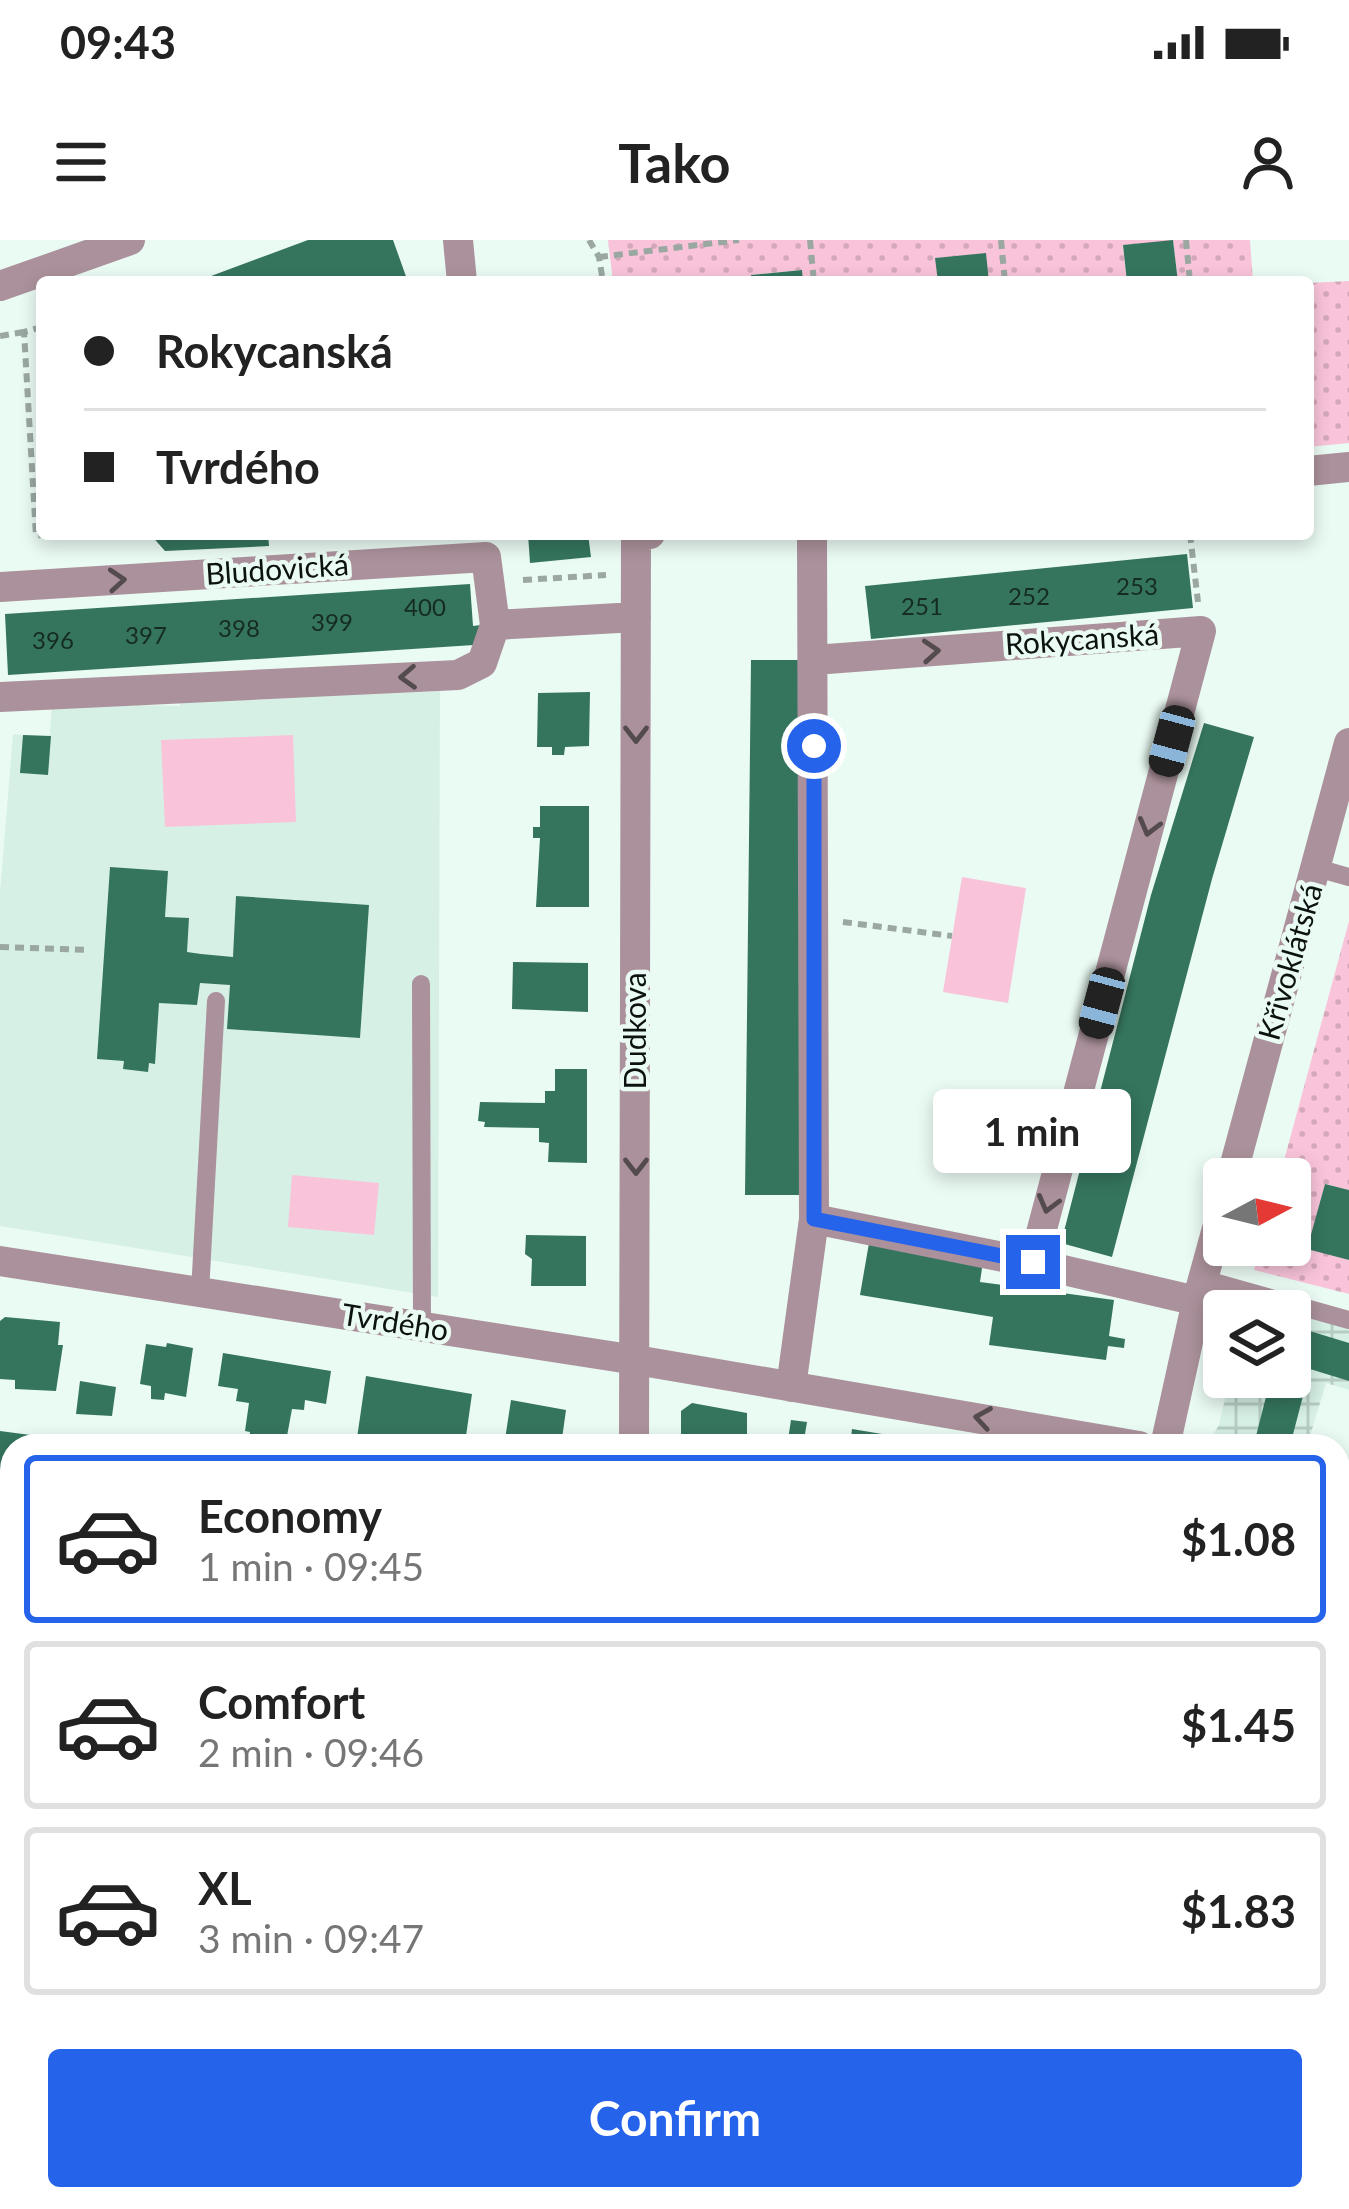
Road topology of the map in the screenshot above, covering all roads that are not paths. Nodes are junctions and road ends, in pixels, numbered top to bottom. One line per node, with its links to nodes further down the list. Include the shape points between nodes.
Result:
1 (130, 240): 4 (street)
2 (458, 240): 3 (street)
3 (461, 276)
4 (0, 286)
5 (1349, 467): 6 (street)
6 (1314, 471)
7 (636, 540): 11 (street, Dudkova)
8 (812, 540): 13 (street)
9 (487, 558): 10 (street, Bludovická, one-way to 9); 12 (street)
10 (0, 587)
11 (636, 617): 12 (street); 29 (street, Dudkova, one-way to 29)
12 (495, 625): 14 (street, one-way to 14, via 482,663 458,675)
13 (814, 660): 21 (street); 23 (street, Rokycanská, one-way to 23, via 1201,631)
14 (0, 698)
15 (1349, 743): 16 (street, Křivoklátská)
16 (1317, 868): 17 (lane); 20 (street, Křivoklátská)
17 (1349, 877)
18 (421, 983): 28 (lane)
19 (216, 1000): 26 (lane)
20 (1237, 1158)
21 (814, 1219): 23 (street); 30 (street)
22 (0, 1261): 26 (street, Tvrdého)
23 (1033, 1262): 25 (street)
24 (1207, 1266): 25 (street)
25 (1200, 1290): 27 (lane); 33 (street)
26 (200, 1292): 28 (street, Tvrdého)
27 (1349, 1320)
28 (422, 1328): 29 (street, Tvrdého)
29 (636, 1360): 30 (street, Tvrdého); 31 (street, Dudkova)
30 (790, 1387): 32 (street, Tvrdého, one-way to 30)
31 (634, 1434)
32 (1068, 1434)
33 (1168, 1434)

